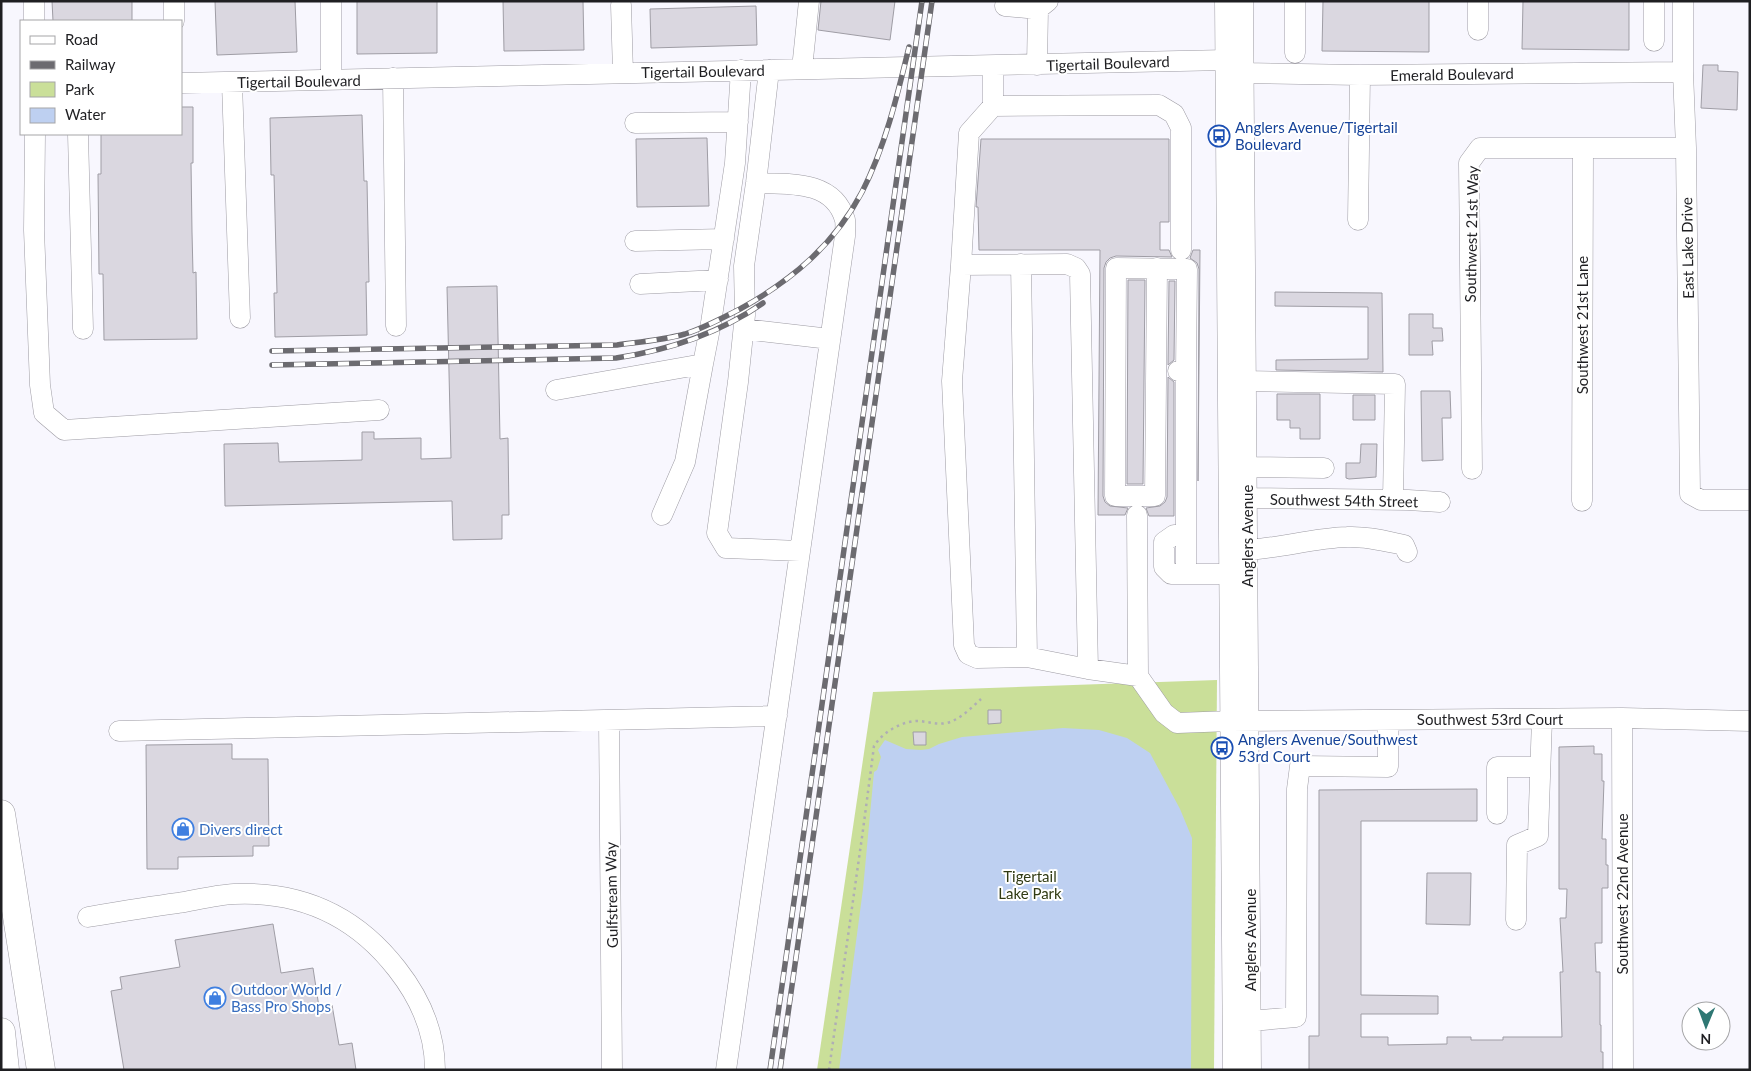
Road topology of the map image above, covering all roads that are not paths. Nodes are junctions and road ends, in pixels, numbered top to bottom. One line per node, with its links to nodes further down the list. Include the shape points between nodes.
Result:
1 (34, 1): 14 (street)
2 (174, 1): 15 (street)
3 (331, 1): 30 (street)
4 (809, 1): 22 (street)
5 (1006, 1): 13 (street, via 1006,6)
6 (1225, 1): 19 (street, Anglers Avenue)
7 (1243, 1): 27 (street, Anglers Avenue)
8 (1295, 1): 18 (street)
9 (1478, 1): 16 (street)
10 (1654, 1): 17 (street)
11 (1683, 1): 25 (street, East Lake Drive)
12 (621, 5): 26 (street)
13 (1043, 5): 20 (street)
14 (34, 20)
15 (174, 20)
16 (1478, 30)
17 (1654, 41)
18 (1295, 53)
19 (1226, 60): 20 (street, Tigertail Boulevard); 27 (street); 72 (street, Anglers Avenue)
20 (1037, 65): 21 (street, Tigertail Boulevard)
21 (993, 66): 22 (street, Tigertail Boulevard); 33 (street)
22 (802, 69): 24 (street, Tigertail Boulevard)
23 (741, 70): 24 (street, Tigertail Boulevard); 26 (street, Tigertail Boulevard); 34 (street)
24 (769, 70): 40 (street)
25 (1682, 72): 28 (street, Emerald Boulevard); 39 (street, East Lake Drive)
26 (623, 73): 29 (street, Tigertail Boulevard)
27 (1244, 73): 28 (street, Emerald Boulevard); 56 (street, Anglers Avenue)
28 (1360, 75): 41 (street)
29 (393, 78): 30 (street, Tigertail Boulevard); 51 (street)
30 (331, 80): 31 (street, Tigertail Boulevard)
31 (232, 82): 32 (street, Tigertail Boulevard); 50 (street)
32 (182, 83)
33 (993, 106): 44 (street, via 1159,105 1174,114 1182,128); 46 (street, via 969,133)
34 (738, 122): 35 (street); 42 (street)
35 (635, 123)
36 (35, 135): 58 (street, via 34,230 40,385 44,412 64,430)
37 (78, 135): 52 (street)
38 (1583, 148): 39 (street, Southwest 21st Way); 61 (street, Southwest 21st Way, via 1480,148 1469,163); 65 (street, Southwest 21st Lane)
39 (1686, 148): 64 (street, East Lake Drive, via 1690,494 1701,500)
40 (756, 183): 53 (street, via 744,266); 54 (street, via 816,188 833,198 845,220)
41 (1358, 220)
42 (724, 239): 43 (street); 48 (street)
43 (635, 241)
44 (1181, 250)
45 (1022, 264): 46 (street); 73 (street); 74 (street, via 1067,264 1080,274)
46 (961, 265): 73 (street, via 952,381 964,645 968,654 977,658)
47 (1157, 268): 47 (street, via 1116,268 1115,496 1155,496); 72 (street, via 1187,269 1182,371 1186,574)
48 (718, 280): 49 (street); 55 (street)
49 (640, 284)
50 (240, 318)
51 (396, 326)
52 (83, 329)
53 (744, 329): 54 (street); 70 (street, via 717,533 726,548)
54 (830, 339): 70 (street)
55 (703, 364): 57 (street); 67 (street, via 685,462)
56 (1246, 381): 59 (street, Anglers Avenue); 63 (street, via 1395,384)
57 (556, 390)
58 (379, 410)
59 (1246, 467): 60 (street); 62 (street, Anglers Avenue)
60 (1324, 468)
61 (1472, 469)
62 (1247, 498): 63 (street, Southwest 54th Street); 69 (street, Anglers Avenue)
63 (1393, 500): 66 (street, Southwest 54th Street)
64 (1750, 500)
65 (1582, 501)
66 (1440, 502)
67 (662, 515)
68 (1137, 515): 75 (street)
69 (1247, 550): 71 (street, via 1347,537 1404,545); 81 (street, Anglers Avenue)
70 (800, 551): 76 (street)
71 (1407, 552)
72 (1230, 574): 81 (street, Anglers Avenue)
73 (1027, 657): 74 (street)
74 (1088, 669): 75 (street)
75 (1138, 676): 81 (street, Southwest 53rd Court, via 1164,713 1177,723)
76 (776, 716): 79 (street); 95 (street)
77 (1622, 718): 78 (street, Southwest 53rd Court); 82 (street, Southwest 53rd Court); 98 (street, Southwest 22nd Avenue)
78 (1542, 719): 80 (street, Southwest 53rd Court); 84 (street)
79 (609, 720): 83 (street); 94 (street, Gulfstream Way)
80 (1388, 720): 81 (street, Southwest 53rd Court); 89 (street, via 1388,766 1300,766 1297,789 1296,1017)
81 (1240, 721): 89 (street, Anglers Avenue); 96 (street, Anglers Avenue)
82 (1750, 721)
83 (119, 731)
84 (1540, 767): 86 (street, via 1497,767); 88 (street, via 1538,836 1517,845)
85 (1, 814): 92 (highway)
86 (1497, 814)
87 (88, 917): 93 (street, via 233,894 280,897 319,907 365,934 382,950 412,990 431,1036)
88 (1516, 920)
89 (1250, 1021): 97 (street, Anglers Avenue)
90 (1, 1032): 91 (highway)
91 (5, 1070)
92 (41, 1070)
93 (435, 1070)
94 (612, 1070)
95 (726, 1070)
96 (1233, 1070)
97 (1251, 1070)
98 (1623, 1070)

